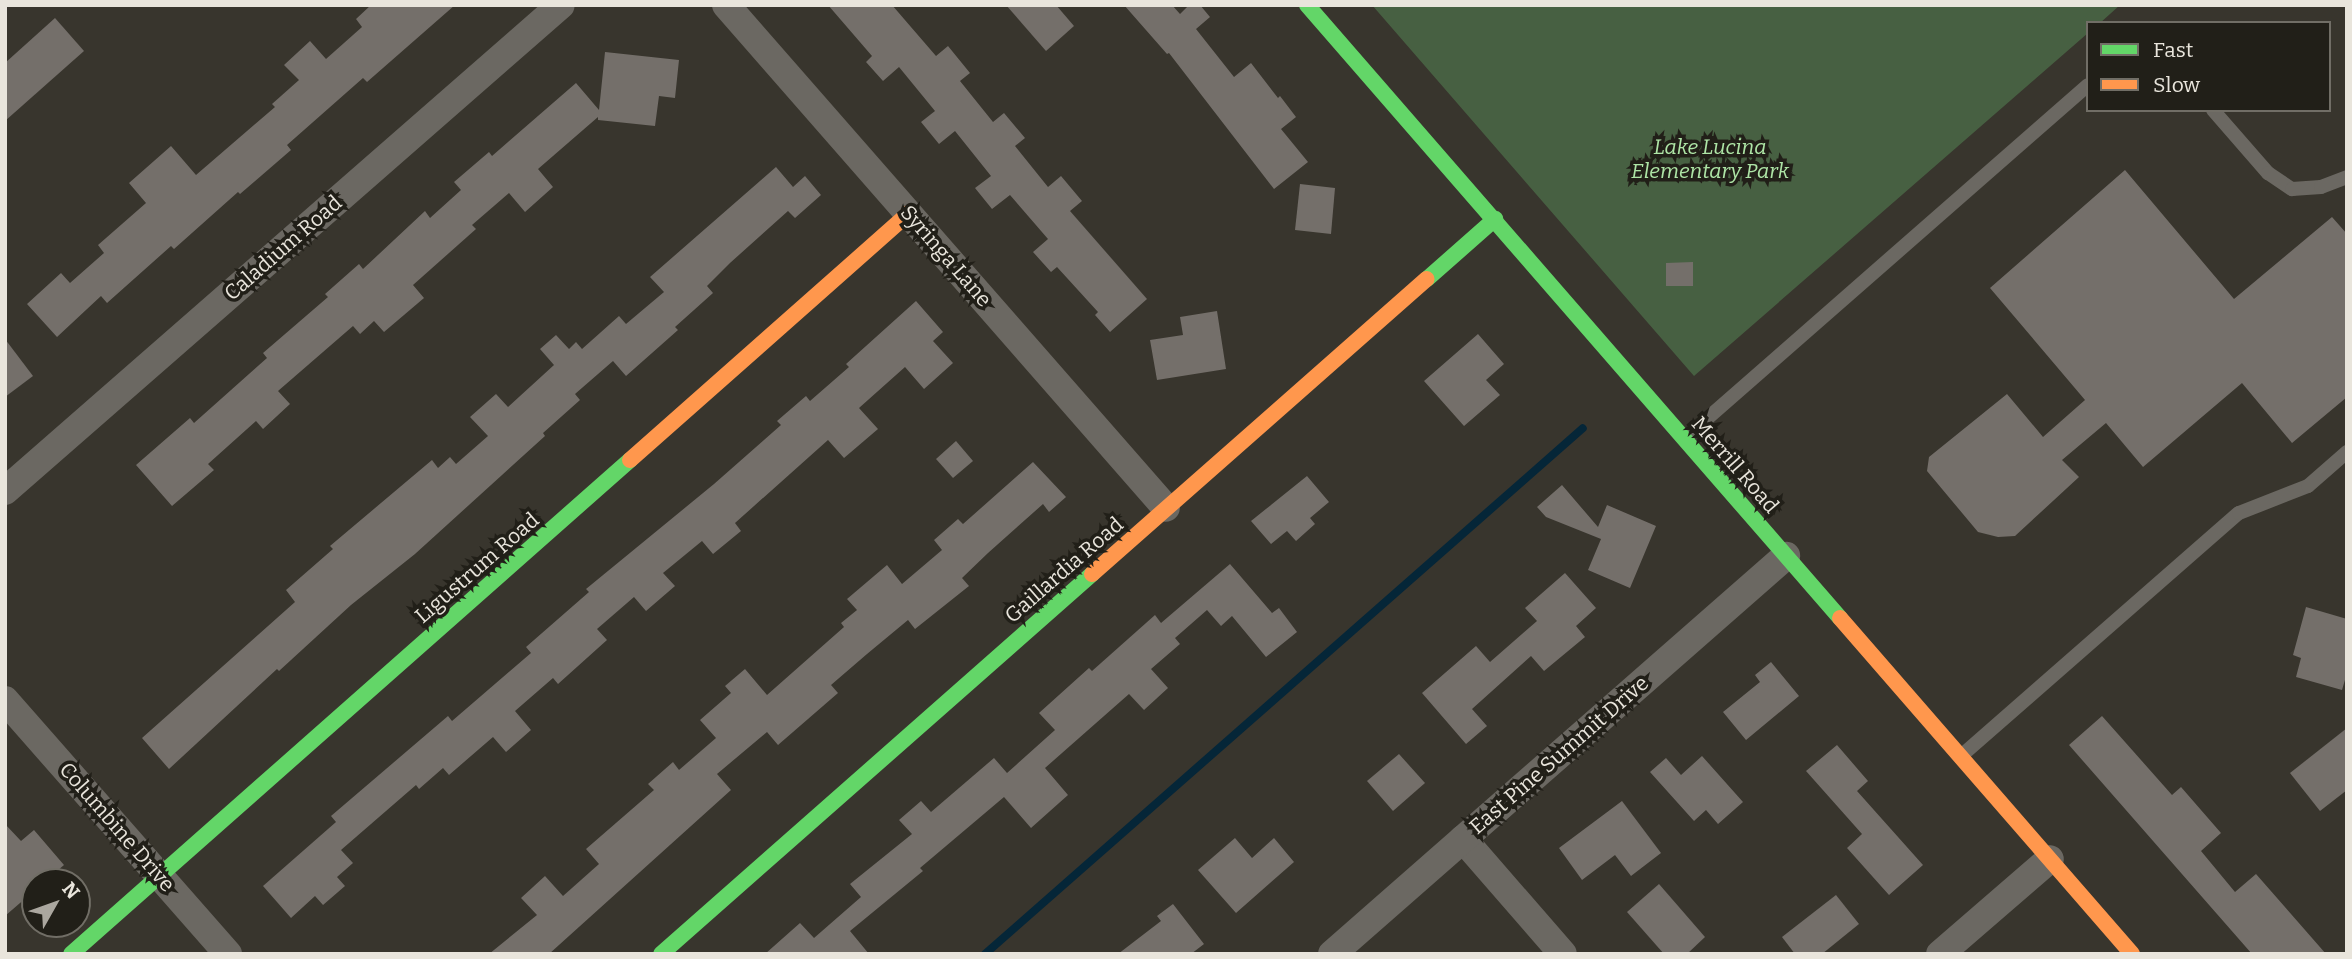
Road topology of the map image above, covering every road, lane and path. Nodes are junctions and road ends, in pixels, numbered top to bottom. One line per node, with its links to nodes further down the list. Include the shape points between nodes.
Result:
1 (561, 5): 11 (street, Caladium Road)
2 (726, 5): 7 (street, Syringa Lane)
3 (1307, 5): 8 (street, Merrill Road)
4 (2086, 87): 9 (lane)
5 (2215, 112): 6 (lane, via 2268,173 2292,189 2321,187)
6 (2347, 177)
7 (909, 213): 12 (street, Syringa Lane); 18 (street, Ligustrum Road)
8 (1495, 219): 9 (street, Merrill Road); 12 (street, Gaillardia Road)
9 (1684, 439): 13 (street, Merrill Road)
10 (2347, 452): 15 (lane, via 2308,486 2239,513)
11 (5, 491)
12 (1166, 508): 21 (street, Gaillardia Road)
13 (1786, 556): 15 (street, Merrill Road); 16 (street, East Pine Summit Drive)
14 (5, 700): 18 (street, Columbine Drive)
15 (1960, 757): 17 (street, Merrill Road)
16 (1463, 839): 22 (street, East Pine Summit Drive); 23 (street)
17 (2050, 859): 24 (street); 25 (street, Merrill Road)
18 (160, 876): 19 (street, Ligustrum Road); 20 (street, Columbine Drive)
19 (71, 954)
20 (228, 954)
21 (661, 954)
22 (1332, 954)
23 (1563, 954)
24 (1940, 954)
25 (2132, 954)

